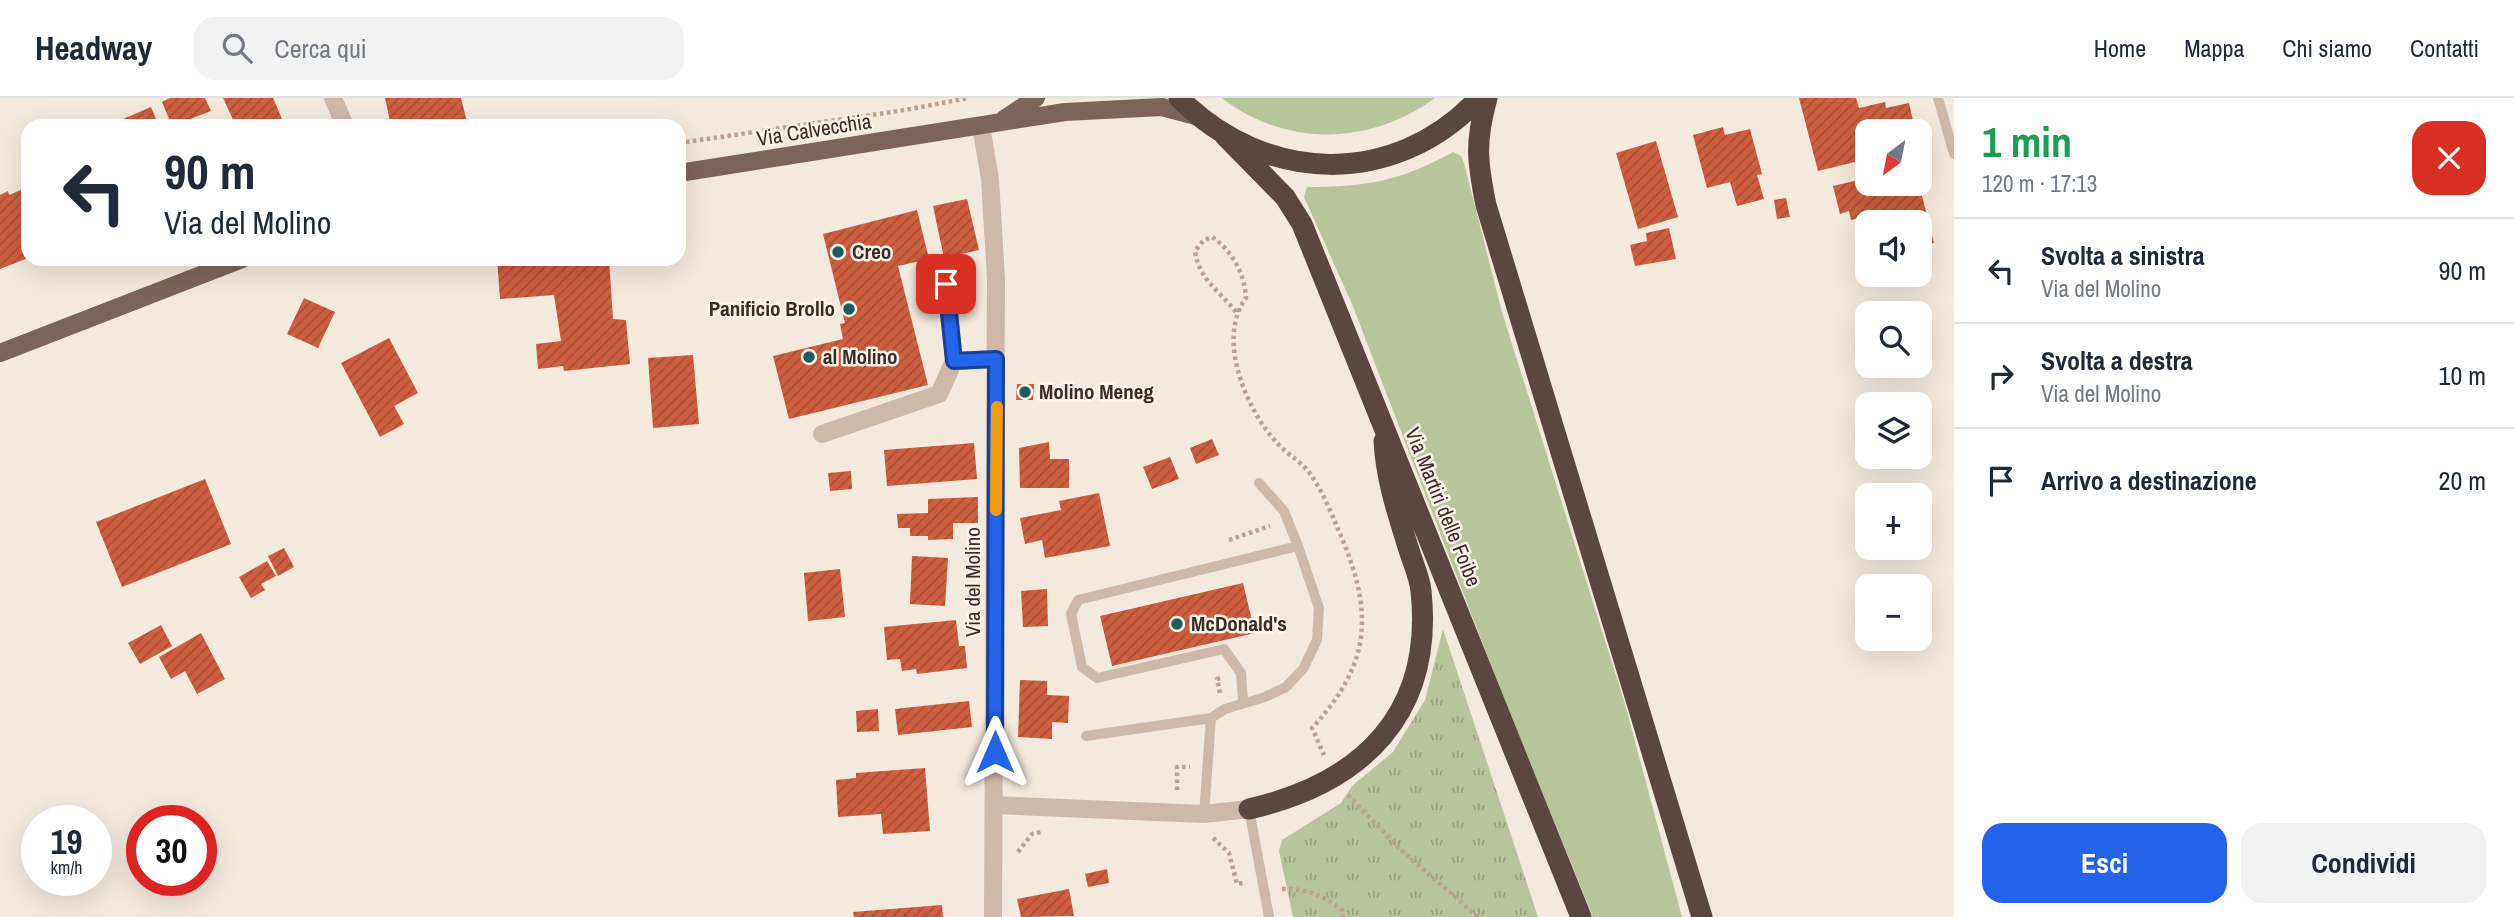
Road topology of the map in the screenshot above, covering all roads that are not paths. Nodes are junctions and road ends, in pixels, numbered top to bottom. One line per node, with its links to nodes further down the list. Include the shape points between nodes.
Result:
1 (333, 98): 8 (street)
2 (1036, 98): 9 (main road, Via Calvecchia)
3 (1180, 98): 7 (highway)
4 (1479, 98): 10 (highway, via 1425,141 1359,162 1290,161)
5 (1487, 98): 31 (highway, via 1477,133 1486,205)
6 (1938, 98): 11 (lane)
7 (1199, 117): 9 (main road, Via Calvecchia, via 1162,107 1132,107); 10 (highway)
8 (342, 119)
9 (989, 125): 12 (main road, Via Calvecchia); 16 (street, Via del Molino)
10 (1225, 136): 18 (highway, Via Martiri delle Foibe, via 1285,197 1302,225)
11 (1954, 154)
12 (686, 172)
13 (224, 266): 15 (main road)
14 (946, 284): 17 (street)
15 (0, 353)
16 (996, 359): 17 (street); 25 (street, Via del Molino)
17 (954, 361): 19 (street, via 939,394)
18 (1384, 425): 26 (highway, via 1385,472 1421,590 1420,666 1393,724 1360,760 1323,784); 30 (highway, Via Martiri delle Foibe)
19 (822, 434)
20 (1259, 483): 21 (lane, via 1284,511)
21 (1298, 546): 22 (lane, via 1319,608 1317,640 1303,669 1286,687); 22 (lane, via 1078,600 1070,614 1082,667 1097,678 1224,649 1241,673)
22 (1243, 702): 23 (lane)
23 (1212, 718): 24 (lane); 27 (lane)
24 (1086, 736)
25 (995, 805): 27 (street); 28 (street, Via del Molino)
26 (1249, 809): 27 (street); 29 (lane)
27 (1203, 814)
28 (993, 917)
29 (1269, 917)
30 (1581, 917)
31 (1702, 917)

